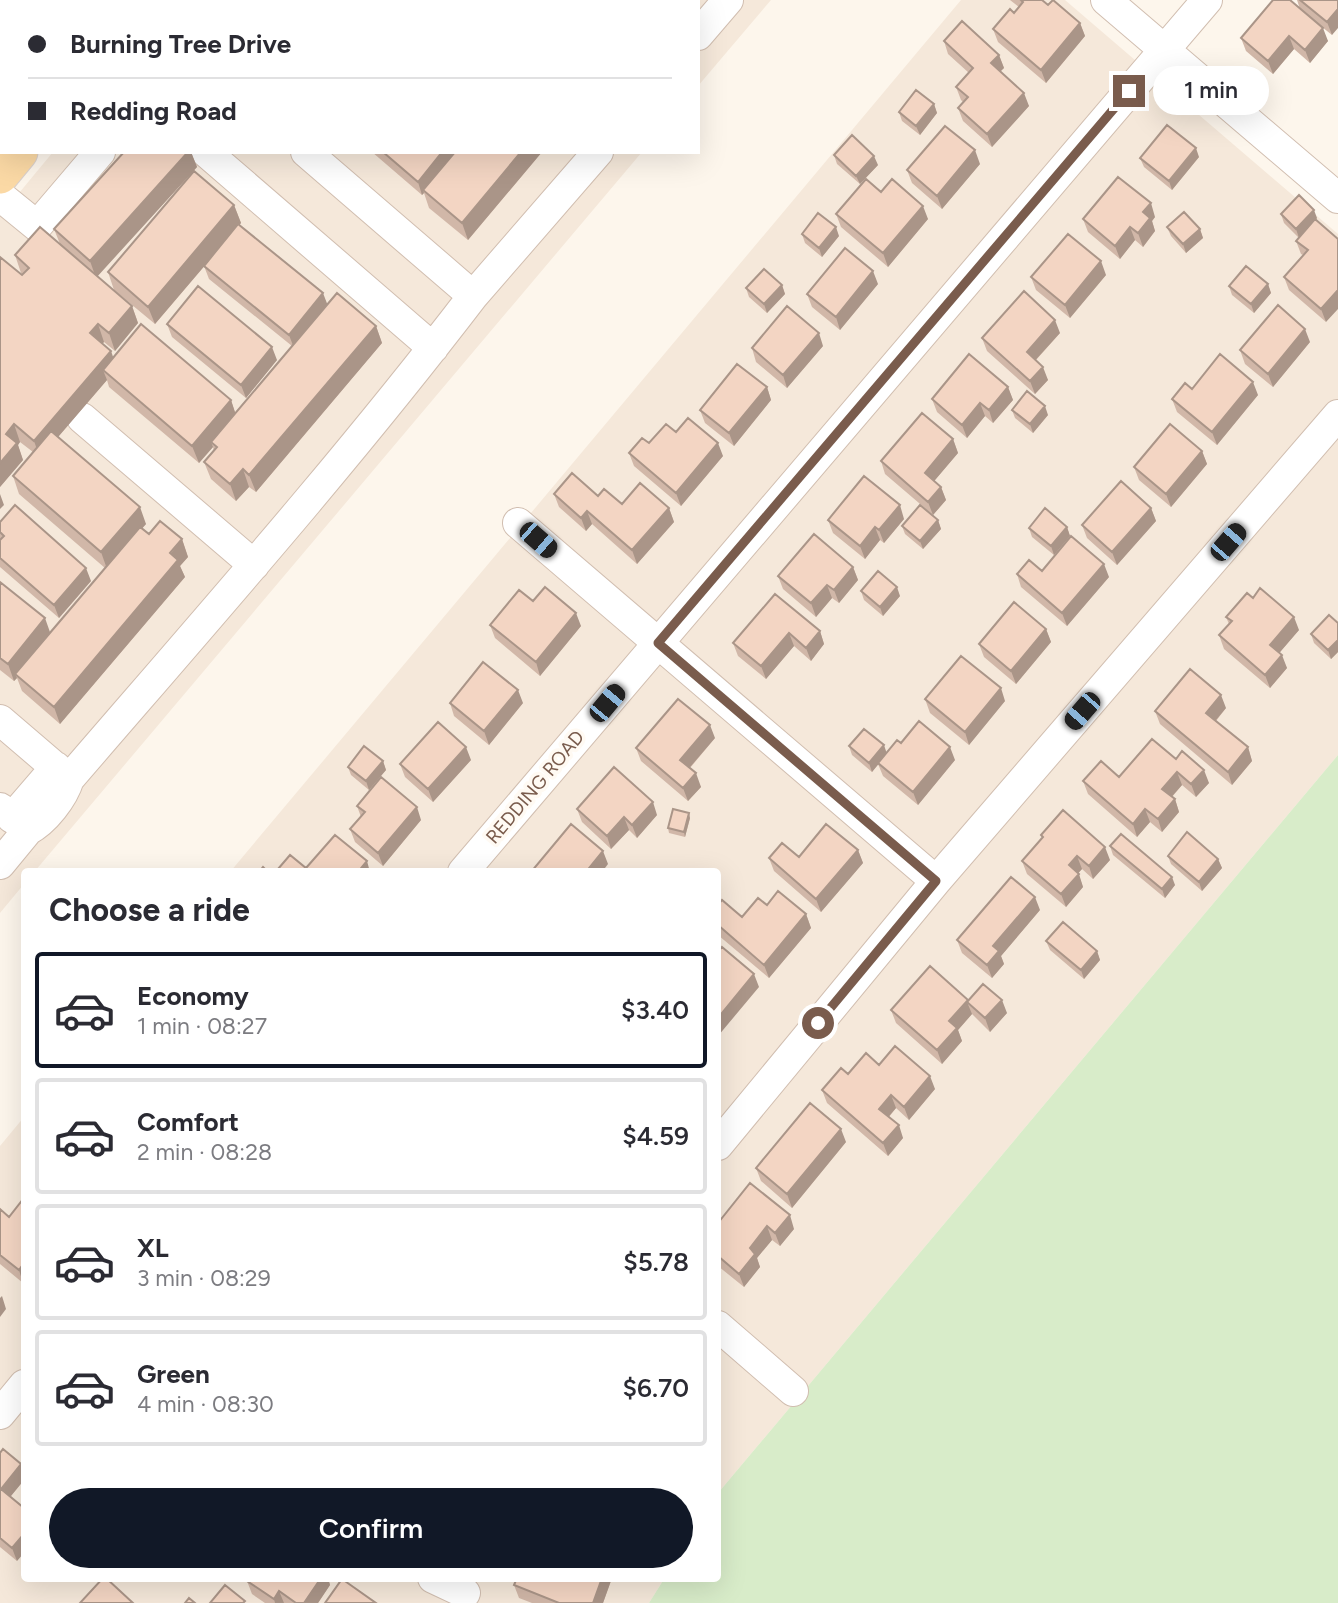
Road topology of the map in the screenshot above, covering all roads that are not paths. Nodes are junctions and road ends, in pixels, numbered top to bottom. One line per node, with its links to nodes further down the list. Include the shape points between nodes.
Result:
1 (728, 0): 4 (street)
2 (1106, 0): 5 (street)
3 (1207, 0): 5 (street, REDDING ROAD)
4 (700, 33)
5 (1164, 50): 13 (street); 20 (street, REDDING ROAD)
6 (17, 154): 11 (main road)
7 (98, 154): 12 (street, via 37,226)
8 (208, 154): 15 (street)
9 (308, 154): 14 (street)
10 (596, 154): 14 (street)
11 (0, 175)
12 (0, 196)
13 (1338, 198)
14 (473, 296): 15 (street)
15 (433, 348): 19 (street)
16 (1338, 415): 26 (street)
17 (82, 418): 19 (street)
18 (518, 523): 20 (street)
19 (254, 565): 22 (street)
20 (658, 643): 25 (street, REDDING ROAD); 26 (street)
21 (0, 720): 22 (street)
22 (63, 773): 23 (street)
23 (13, 819): 24 (street)
24 (0, 864)
25 (466, 868)
26 (936, 881): 27 (street)
27 (721, 1141)
28 (721, 1329): 30 (street)
29 (21, 1389): 31 (street)
30 (793, 1391)
31 (0, 1414)
32 (442, 1582): 33 (street)
33 (466, 1592)

